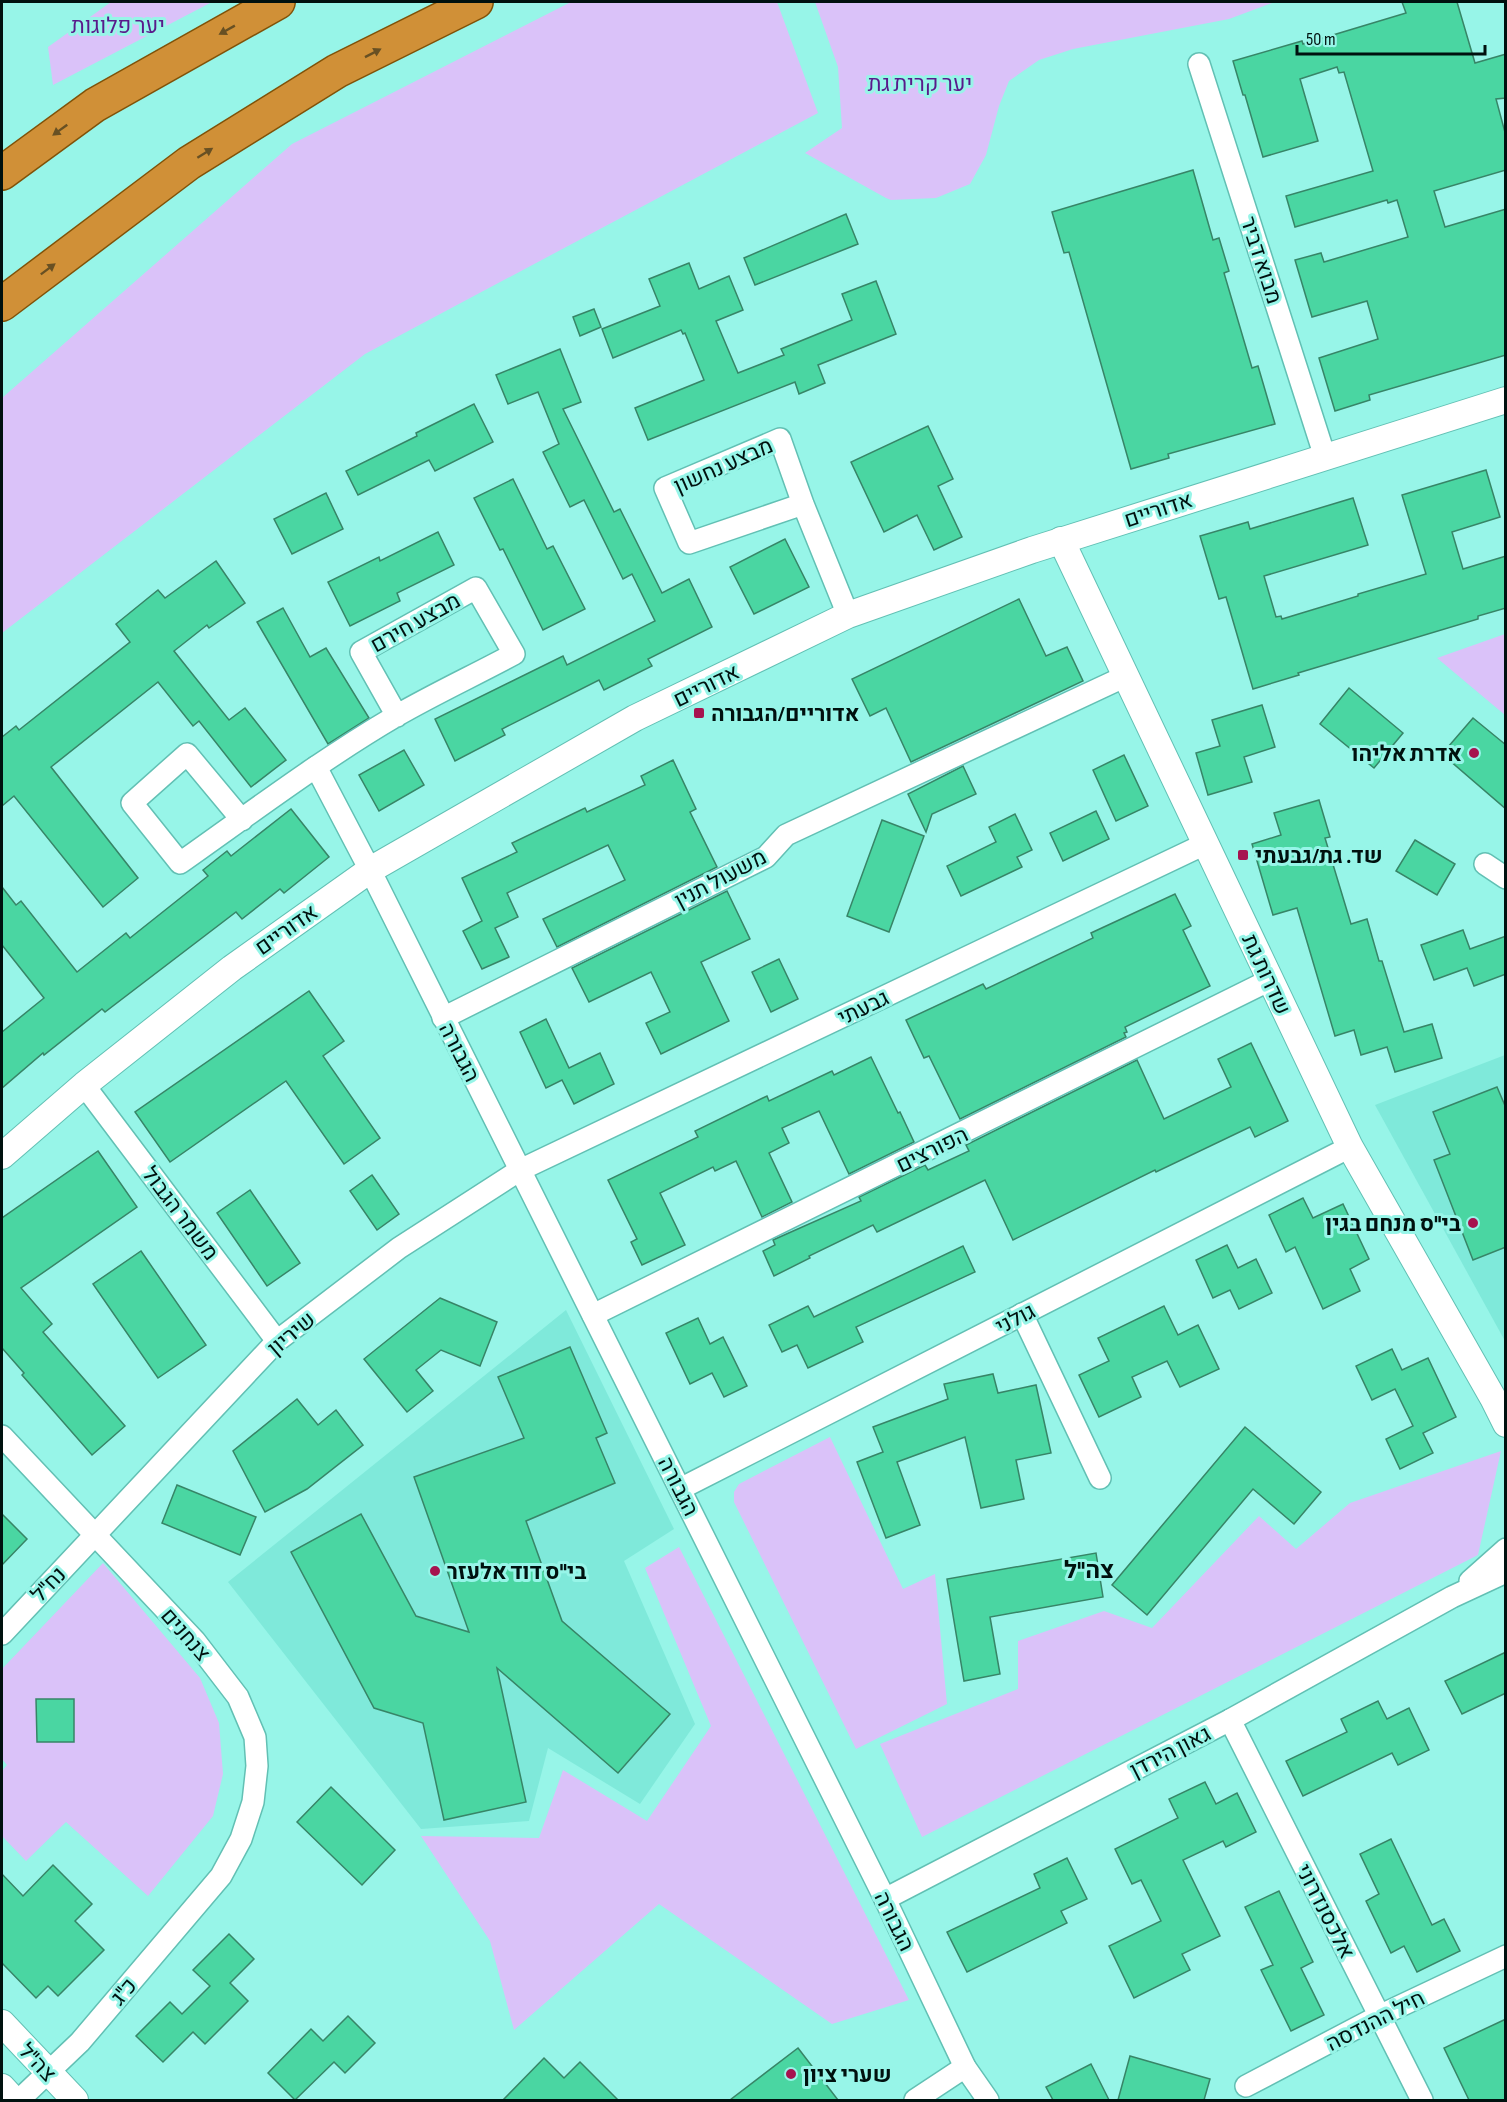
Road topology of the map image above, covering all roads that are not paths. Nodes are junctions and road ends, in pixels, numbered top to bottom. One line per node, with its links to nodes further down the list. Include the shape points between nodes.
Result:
1 (278, 2): 4 (highway, one-way to 4, via 95,105)
2 (476, 2): 5 (highway, one-way to 2, via 189,163 337,71)
3 (1199, 64): 7 (street, מבוא דביר)
4 (2, 173)
5 (2, 304)
6 (1506, 400): 7 (street, אדוריים)
7 (1325, 457): 9 (street, אדוריים)
8 (803, 504): 8 (street, מבצע נחשון, via 689,543 665,488 780,439); 10 (street, מבצע נחשון)
9 (1061, 540): 10 (street, אדוריים); 11 (street, שדרות גת)
10 (848, 615): 17 (street, אדוריים, via 635,718)
11 (1126, 676): 15 (street, שדרות גת); 20 (street, משעול תנין, via 786,835 766,857)
12 (397, 716): 12 (street, מבצע חירם, via 514,654 476,588 361,652); 13 (street, מבצע חירם)
13 (316, 767): 14 (street, מבצע חירם); 17 (street, הגבורה)
14 (242, 820): 14 (street, מבצע חירם, via 188,754 132,803 180,863)
15 (1205, 844): 19 (street, שדרות גת); 24 (street, גבעתי)
16 (1485, 864): 18 (street)
17 (370, 870): 20 (street, הגבורה); 21 (street, אדוריים, via 232,968)
18 (1506, 879)
19 (1270, 980): 22 (street, שדרות גת); 26 (street, הפורצים)
20 (443, 1018): 24 (street, הגבורה)
21 (84, 1085): 23 (street, אדוריים); 27 (street, משמר הגבול)
22 (1350, 1147): 25 (street, גולני); 28 (street, שדרות גת)
23 (2, 1156)
24 (520, 1170): 26 (street, הגבורה); 27 (street, שיריון, via 399,1248)
25 (1022, 1314): 31 (street); 32 (street, גולני)
26 (593, 1316): 32 (street, הגבורה)
27 (277, 1341): 33 (street, שיריון)
28 (1499, 1404): 29 (street, שדרות גת)
29 (1506, 1424)
30 (2, 1436): 33 (street, צנחנים)
31 (1100, 1478)
32 (680, 1489): 40 (street, הגבורה)
33 (95, 1535): 37 (street, נח"ל); 39 (street, צנחנים, via 195,1641 238,1697 255,1737 254,1802 241,1839)
34 (1506, 1549): 36 (street, גאון הירדן)
35 (1506, 1572): 36 (street, גאון הירדן)
36 (1452, 1597): 38 (street, גאון הירדן)
37 (2, 1634)
38 (1230, 1720): 40 (street, גאון הירדן); 42 (street, אלכסנדרוני)
39 (220, 1876): 45 (street, כ"ג, via 80,2042)
40 (885, 1899): 44 (street, הגבורה)
41 (1506, 1956): 42 (street, חיל ההנדסה)
42 (1379, 2016): 46 (street, חיל ההנדסה); 53 (street, אלכסנדרוני)
43 (2, 2023): 45 (street, צה"ל)
44 (965, 2067): 51 (street); 52 (street, הגבורה)
45 (49, 2073): 49 (street, כ"ג); 50 (street, צה"ל)
46 (1246, 2086)
47 (2, 2087): 48 (street, צה"ל)
48 (14, 2100)
49 (19, 2100)
50 (75, 2100)
51 (915, 2100)
52 (988, 2100)
53 (1422, 2100)

